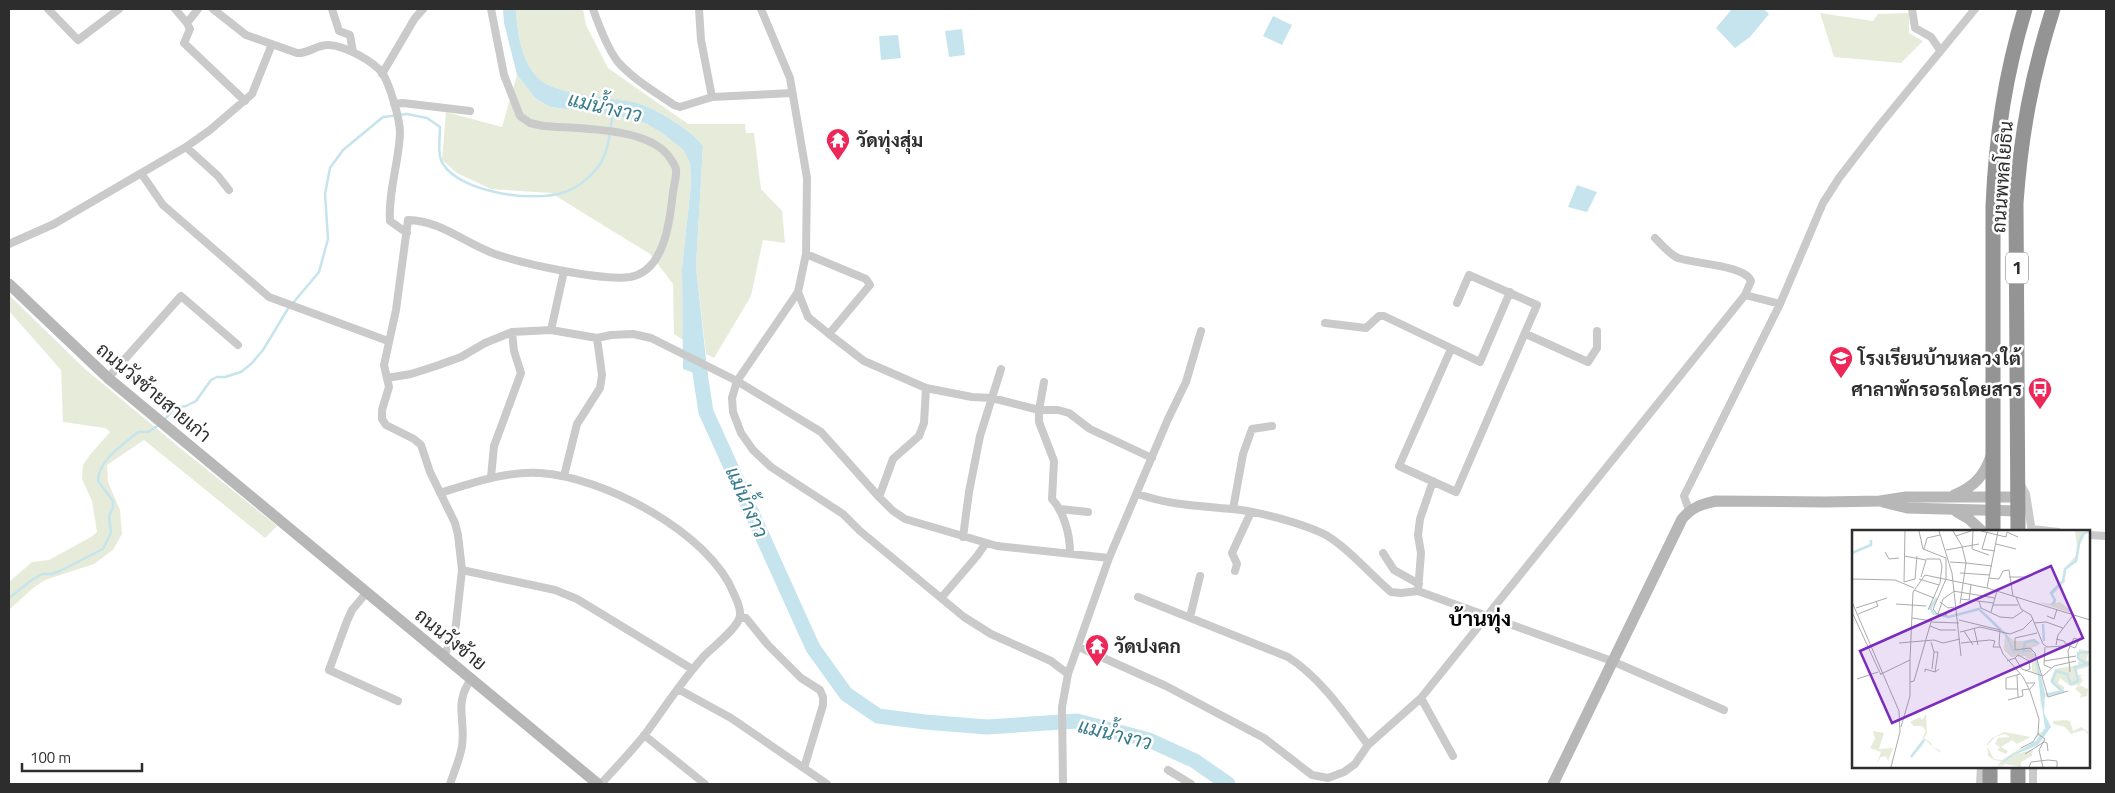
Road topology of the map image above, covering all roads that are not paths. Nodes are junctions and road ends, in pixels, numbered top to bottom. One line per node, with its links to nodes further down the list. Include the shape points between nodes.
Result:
1 (48, 9): 2 (street, via 78,40)
2 (119, 9)
3 (174, 9): 16 (street)
4 (198, 9): 16 (street)
5 (214, 9): 17 (street, via 240,32)
6 (332, 9): 19 (street, via 339,31 350,35)
7 (423, 9): 20 (street)
8 (491, 9): 33 (street, via 504,74 520,116 543,126 632,134 652,142 667,153 676,169 661,249 652,263 642,272 623,278)
9 (593, 9): 22 (street, via 617,61 674,105 680,107)
10 (699, 9): 22 (street, via 701,40)
11 (761, 9): 21 (street, via 790,78)
12 (1912, 9): 18 (street, via 1915,28 1931,37)
13 (1975, 9): 18 (street)
14 (2025, 9): 60 (highway, ถนนพหลโยธิน / 1, via 2006,83 1995,163)
15 (2053, 9): 64 (highway, ถนนพหลโยธิน / 1, via 2037,58 2019,157 2016,203)
16 (187, 23): 23 (street, via 190,31 184,43)
17 (272, 44): 19 (street, via 304,54 323,45); 23 (street, via 252,94)
18 (1940, 50): 39 (street, via 1827,197)
19 (353, 52): 20 (street)
20 (382, 74): 24 (street)
21 (792, 93): 22 (street); 32 (street, via 807,178)
22 (712, 97)
23 (245, 102): 26 (street)
24 (395, 107): 25 (street, via 403,103); 29 (street, via 400,130 389,211 390,221)
25 (470, 112)
26 (186, 147): 27 (street); 28 (street)
27 (141, 173): 31 (street, via 54,224); 48 (street, via 163,205 180,222 269,297)
28 (229, 190)
29 (407, 233): 33 (street, via 408,220 419,220 438,225 496,254); 48 (street, via 396,310)
30 (1655, 238): 37 (street, via 1681,259 1745,274 1751,281)
31 (9, 244)
32 (806, 254): 35 (street); 45 (street, via 866,279 870,285)
33 (564, 271): 41 (street)
34 (9, 284): 52 (main road, ถนนวังซ้ายสายเก่า)
35 (798, 292): 45 (street, via 808,317); 54 (street)
36 (1510, 292): 38 (street, via 1469,275); 46 (street, via 1538,306); 50 (street, via 1480,362)
37 (1745, 294): 39 (street); 98 (street)
38 (1457, 303)
39 (1780, 304): 75 (street, via 1684,496)
40 (1325, 323): 50 (street, via 1366,328 1378,316 1384,316)
41 (552, 330): 44 (street); 47 (street)
42 (1200, 331): 61 (street, via 1186,382)
43 (1597, 331): 46 (street, via 1597,348 1588,362)
44 (512, 332): 53 (street, via 436,366); 63 (street, via 521,373 494,446)
45 (829, 334): 56 (street, via 864,360)
46 (1526, 334): 65 (street, via 1456,492)
47 (597, 338): 54 (street, via 633,334 651,338); 62 (street, via 602,375 600,388 577,424)
48 (388, 341): 53 (street, via 384,365)
49 (238, 344): 52 (street, via 181,296)
50 (1451, 349): 65 (street, via 1399,466)
51 (1001, 369): 57 (street)
52 (108, 378): 79 (main road, ถนนวังซ้ายสายเก่า)
53 (387, 378): 66 (street, via 382,418 386,425 421,445)
54 (737, 381): 68 (street, via 821,432); 96 (street, via 732,398 733,412 741,433 753,450 771,467 843,514)
55 (1044, 382): 58 (street)
56 (926, 388): 57 (street); 68 (street, via 924,423 919,436 893,459)
57 (992, 398): 58 (street); 85 (street, via 980,436)
58 (1038, 410): 61 (street, via 1069,413 1090,428); 74 (street, via 1043,435 1054,461 1052,499)
59 (1272, 426): 73 (street, via 1252,429 1243,454)
60 (1994, 450): 69 (main road, via 1981,477 1968,490); 71 (highway, ถนนพหลโยธิน / 1)
61 (1152, 458): 67 (street)
62 (564, 476): 63 (street, via 538,473); 99 (street, via 620,496 682,532 720,568 739,607)
63 (491, 477): 66 (street)
64 (2018, 479): 72 (highway, ถนนพหลโยธิน / 1); 82 (street, via 2026,494)
65 (1434, 481): 94 (street, via 1420,519)
66 (440, 494): 91 (street, via 455,523)
67 (1138, 494): 73 (street, via 1193,507); 90 (street)
68 (879, 497): 85 (street, via 905,519)
69 (1950, 497): 70 (main road, via 1906,497); 71 (main road)
70 (1880, 501): 75 (main road, via 1716,501); 76 (main road, via 1907,508)
71 (1994, 504): 72 (main road); 76 (main road); 81 (highway, ถนนพหลโยธิน / 1)
72 (2018, 504): 83 (highway, ถนนพหลโยธิน / 1)
73 (1233, 509): 78 (street)
74 (1060, 510): 77 (street); 88 (street, via 1070,541)
75 (1689, 510): 103 (main road)
76 (1952, 510): 80 (main road)
77 (1088, 512)
78 (1251, 512): 92 (street, via 1232,553); 94 (street, via 1326,535 1391,592 1401,593)
79 (281, 521): 95 (main road, ถนนวังซ้าย)
80 (1981, 530)
81 (1993, 530)
82 (2027, 530)
83 (2027, 530)
84 (2090, 535): 86 (street)
85 (962, 536): 87 (street)
86 (2106, 536)
87 (986, 543): 88 (street); 96 (street)
88 (1070, 552): 90 (street)
89 (1383, 553): 94 (street, via 1394,570)
90 (1109, 558): 101 (street)
91 (462, 570): 102 (street, via 453,640); 104 (street, via 555,590 577,599)
92 (1236, 571)
93 (1200, 576): 100 (street)
94 (1418, 587): 98 (street)
95 (367, 592): 102 (main road, ถนนวังซ้าย); 109 (street, via 352,610 329,670)
96 (942, 597): 105 (street, via 978,626 1051,661)
97 (1138, 597): 100 (street)
98 (1486, 616): 103 (street); 108 (street)
99 (740, 617): 104 (street); 114 (street, via 746,618 801,678 820,690 823,697)
100 (1190, 617): 112 (street, via 1294,661 1338,705)
101 (1079, 647): 105 (street); 120 (street, via 1174,690 1264,738 1312,774)
102 (444, 655): 106 (main road, ถนนวังซ้าย)
103 (1612, 661): 110 (street); 127 (main road)
104 (692, 669): 107 (street)
105 (1068, 674): 125 (street, via 1062,708)
106 (472, 678): 121 (street, via 463,689 462,748); 122 (main road, ถนนวังซ้าย)
107 (678, 689): 111 (street); 114 (street, via 731,718)
108 (1421, 698): 112 (street); 113 (street)
109 (398, 701)
110 (1724, 710)
111 (644, 735): 122 (street); 123 (street)
112 (1368, 745): 120 (street, via 1355,764)
113 (1453, 756)
114 (804, 768): 124 (street)
115 (1981, 768): 128 (street)
116 (1990, 768): 129 (highway)
117 (2018, 768): 130 (highway)
118 (2033, 768): 131 (street)
119 (1168, 770): 126 (street)
120 (1330, 781)
121 (450, 784)
122 (600, 784)
123 (705, 784)
124 (827, 784)
125 (1063, 784)
126 (1191, 784)
127 (1553, 784)
128 (1980, 784)
129 (1990, 784)
130 (2018, 784)
131 (2033, 784)

